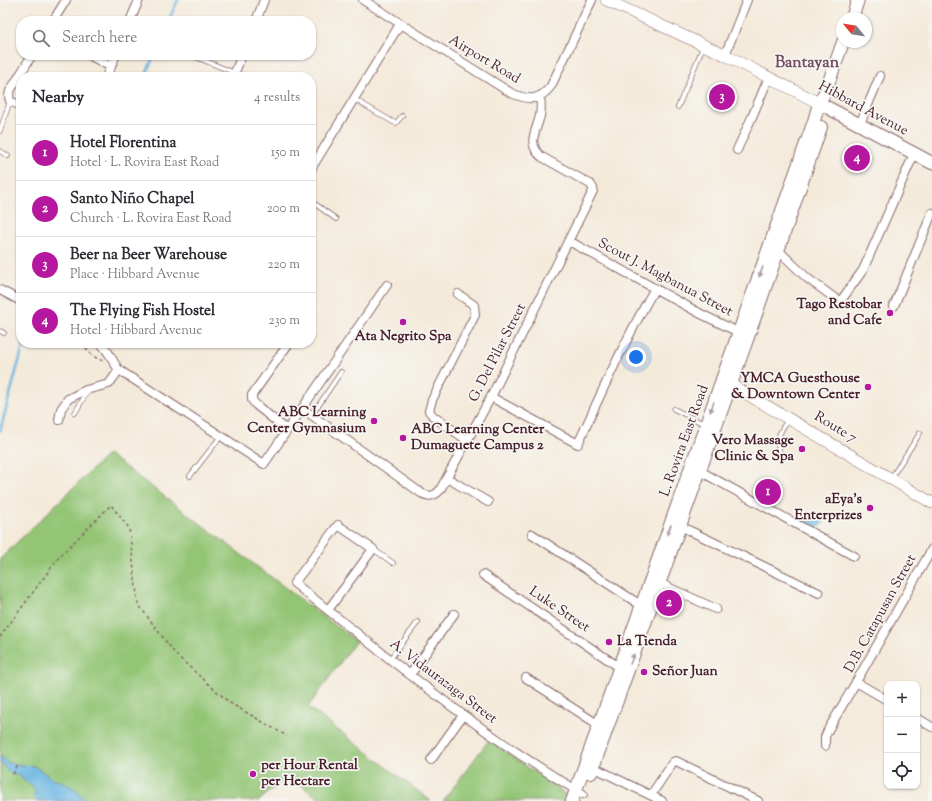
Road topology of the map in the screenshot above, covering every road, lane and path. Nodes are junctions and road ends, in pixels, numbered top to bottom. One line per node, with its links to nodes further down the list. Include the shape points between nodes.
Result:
1 (66, 0): 10 (street)
2 (139, 0): 11 (street)
3 (264, 0): 12 (street)
4 (363, 0): 13 (street, Airport Road)
5 (591, 0): 30 (street, via 555,79 547,92)
6 (606, 0): 14 (street, Hibbard Avenue)
7 (747, 0): 16 (street)
8 (858, 0): 9 (main road)
9 (854, 12)
10 (56, 16)
11 (132, 16)
12 (258, 16)
13 (400, 24): 30 (street, Airport Road, via 511,93 527,98); 31 (street)
14 (704, 46): 16 (street, Hibbard Avenue); 35 (lane)
15 (841, 48): 34 (main road, L. Rovira East Road)
16 (725, 56): 28 (street, Hibbard Avenue)
17 (29, 60): 23 (street)
18 (98, 60): 22 (street)
19 (114, 60): 22 (street)
20 (202, 60): 25 (lane)
21 (240, 60): 26 (street)
22 (111, 67): 24 (street)
23 (22, 72)
24 (108, 72)
25 (228, 72)
26 (235, 72)
27 (880, 76): 37 (street)
28 (769, 77): 34 (street, Hibbard Avenue); 39 (street)
29 (16, 82): 32 (street, via 10,92)
30 (540, 97): 49 (street, G. Del Pilar Street, via 540,116 533,138 533,146 537,153 593,188)
31 (354, 99): 36 (lane, via 393,122 396,123); 43 (street)
32 (10, 101): 33 (street); 38 (lane)
33 (16, 104)
34 (823, 104): 37 (main road, Hibbard Avenue); 47 (main road, L. Rovira East Road, via 822,124)
35 (678, 107)
36 (402, 116)
37 (860, 124): 41 (main road, Hibbard Avenue)
38 (0, 131)
39 (737, 150)
40 (0, 151): 42 (lane)
41 (914, 154): 44 (main road, Hibbard Avenue); 50 (street, via 863,270 840,302 807,278)
42 (8, 156)
43 (316, 161)
44 (932, 163)
45 (316, 205): 48 (lane)
46 (932, 213): 56 (street)
47 (784, 219): 50 (main road, L. Rovira East Road); 57 (main road, L. Rovira East Road, one-way to 57)
48 (336, 220)
49 (569, 241): 52 (street, Scout J. Magbanua Street); 66 (street, G. Del Pilar Street)
50 (778, 250): 57 (main road, L. Rovira East Road)
51 (388, 285): 67 (street)
52 (655, 288): 57 (street, Scout J. Magbanua Street); 66 (street, via 615,363 578,444)
53 (0, 290): 55 (street)
54 (458, 294): 77 (street, via 474,305 475,311 429,411)
55 (16, 298)
56 (894, 306)
57 (744, 335): 64 (main road, L. Rovira East Road)
58 (86, 348): 61 (path, via 102,361)
59 (107, 348): 61 (street)
60 (285, 348): 74 (street, via 252,395 252,400)
61 (112, 361): 62 (street)
62 (119, 370): 65 (street, via 109,384); 76 (street)
63 (341, 372): 70 (lane)
64 (727, 382): 71 (street, Route 7); 73 (main road, L. Rovira East Road, one-way to 73); 79 (main road, L. Rovira East Road)
65 (90, 389): 69 (lane, via 82,398); 72 (street, via 68,399 61,409)
66 (491, 397): 77 (street, G. Del Pilar Street)
67 (303, 409): 70 (street, G. Del Pilar Street); 74 (street)
68 (674, 409): 73 (lane)
69 (75, 413)
70 (311, 415): 81 (street, G. Del Pilar Street, via 426,496 436,494)
71 (788, 418): 78 (lane, via 778,441); 82 (street, Route 7)
72 (59, 420)
73 (706, 425): 83 (main road, L. Rovira East Road)
74 (287, 430): 76 (street, via 264,464)
75 (920, 433): 82 (lane)
76 (221, 436): 80 (lane)
77 (468, 441): 81 (street, G. Del Pilar Street)
78 (781, 454)
79 (700, 471): 83 (main road, L. Rovira East Road); 90 (street)
80 (190, 476)
81 (447, 478): 84 (street)
82 (890, 479): 85 (street, Route 7)
83 (684, 500): 86 (main road, L. Rovira East Road); 95 (main road, L. Rovira East Road, one-way to 95)
84 (488, 502)
85 (932, 503)
86 (680, 526): 93 (main road, L. Rovira East Road); 94 (street)
87 (532, 534): 96 (street)
88 (932, 548): 106 (street, D.B. Catapusan Street)
89 (373, 549): 91 (lane); 98 (street); 98 (street, A. Vidaurazaga Street, via 338,525 294,583)
90 (854, 556)
91 (393, 563)
92 (484, 575): 103 (street, Luke Street)
93 (660, 583): 95 (main road, L. Rovira East Road); 97 (street)
94 (819, 593)
95 (651, 594): 96 (main road, L. Rovira East Road); 107 (main road, L. Rovira East Road, one-way to 95)
96 (642, 606): 103 (main road, L. Rovira East Road)
97 (716, 609)
98 (328, 610): 102 (street, A. Vidaurazaga Street)
99 (454, 614): 104 (street)
100 (418, 622): 102 (lane)
101 (0, 637): 113 (path, via 59,557 111,505 129,528 138,604 176,655 230,703)
102 (390, 659): 104 (street, A. Vidaurazaga Street)
103 (619, 667): 107 (main road, L. Rovira East Road)
104 (410, 674): 109 (street, A. Vidaurazaga Street)
105 (526, 678): 111 (street)
106 (856, 682): 108 (street, D.B. Catapusan Street); 114 (street, via 828,730)
107 (615, 694): 111 (main road, L. Rovira East Road); 117 (main road, L. Rovira East Road)
108 (884, 698)
109 (463, 715): 115 (street); 120 (street, A. Vidaurazaga Street)
110 (920, 720): 112 (street)
111 (599, 725): 120 (main road, L. Rovira East Road)
112 (932, 727)
113 (287, 736)
114 (825, 746)
115 (431, 760)
116 (18, 765): 118 (path)
117 (593, 767): 119 (street); 120 (main road, L. Rovira East Road)
118 (13, 774)
119 (651, 795): 121 (street); 122 (street, via 676,761)
120 (578, 796)
121 (662, 801)
122 (758, 801)

